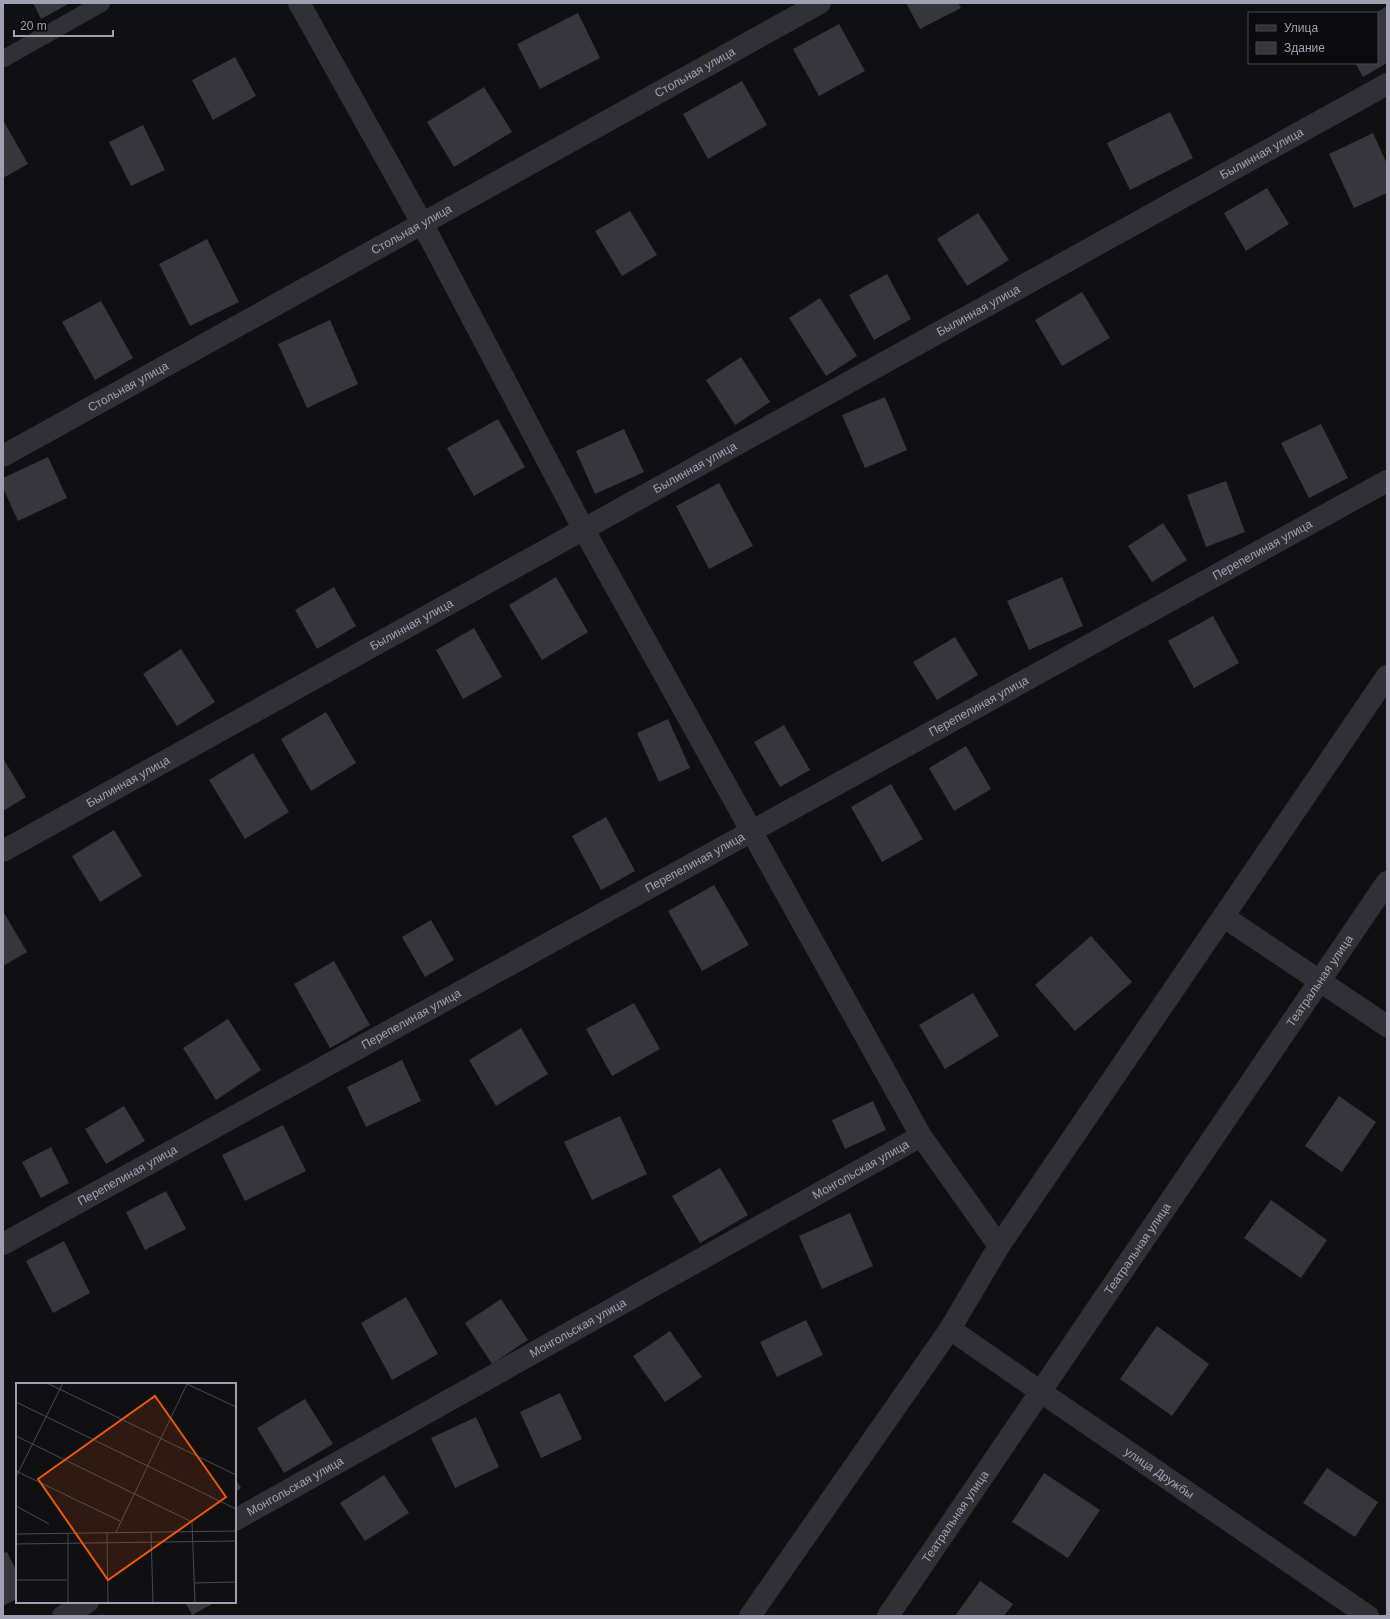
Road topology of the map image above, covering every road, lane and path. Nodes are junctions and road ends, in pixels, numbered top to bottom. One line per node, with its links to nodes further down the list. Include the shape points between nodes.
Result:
1 (102, 3): 4 (lane)
2 (299, 3): 6 (street)
3 (820, 3): 6 (street, Стольная улица)
4 (3, 59)
5 (1387, 84): 9 (street, Былинная улица)
6 (422, 223): 7 (street, Стольная улица); 9 (street)
7 (3, 456)
8 (1387, 481): 11 (street, Перепелиная улица)
9 (584, 530): 11 (street); 12 (street, Былинная улица)
10 (1387, 676): 14 (street)
11 (751, 831): 17 (street); 18 (street, Перепелиная улица)
12 (3, 851)
13 (1387, 882): 15 (street, Театральная улица)
14 (1224, 916): 15 (street); 19 (street)
15 (1319, 982): 16 (street); 21 (street, Театральная улица)
16 (1387, 1026)
17 (921, 1136): 19 (street); 22 (street, Монгольская улица)
18 (3, 1244)
19 (999, 1246): 20 (street)
20 (950, 1329): 21 (street, улица Дружбы); 25 (street)
21 (1040, 1392): 26 (street, Театральная улица); 27 (street, улица Дружбы)
22 (236, 1519)
23 (86, 1603): 24 (street)
24 (63, 1616)
25 (750, 1616)
26 (888, 1616)
27 (1368, 1616)

